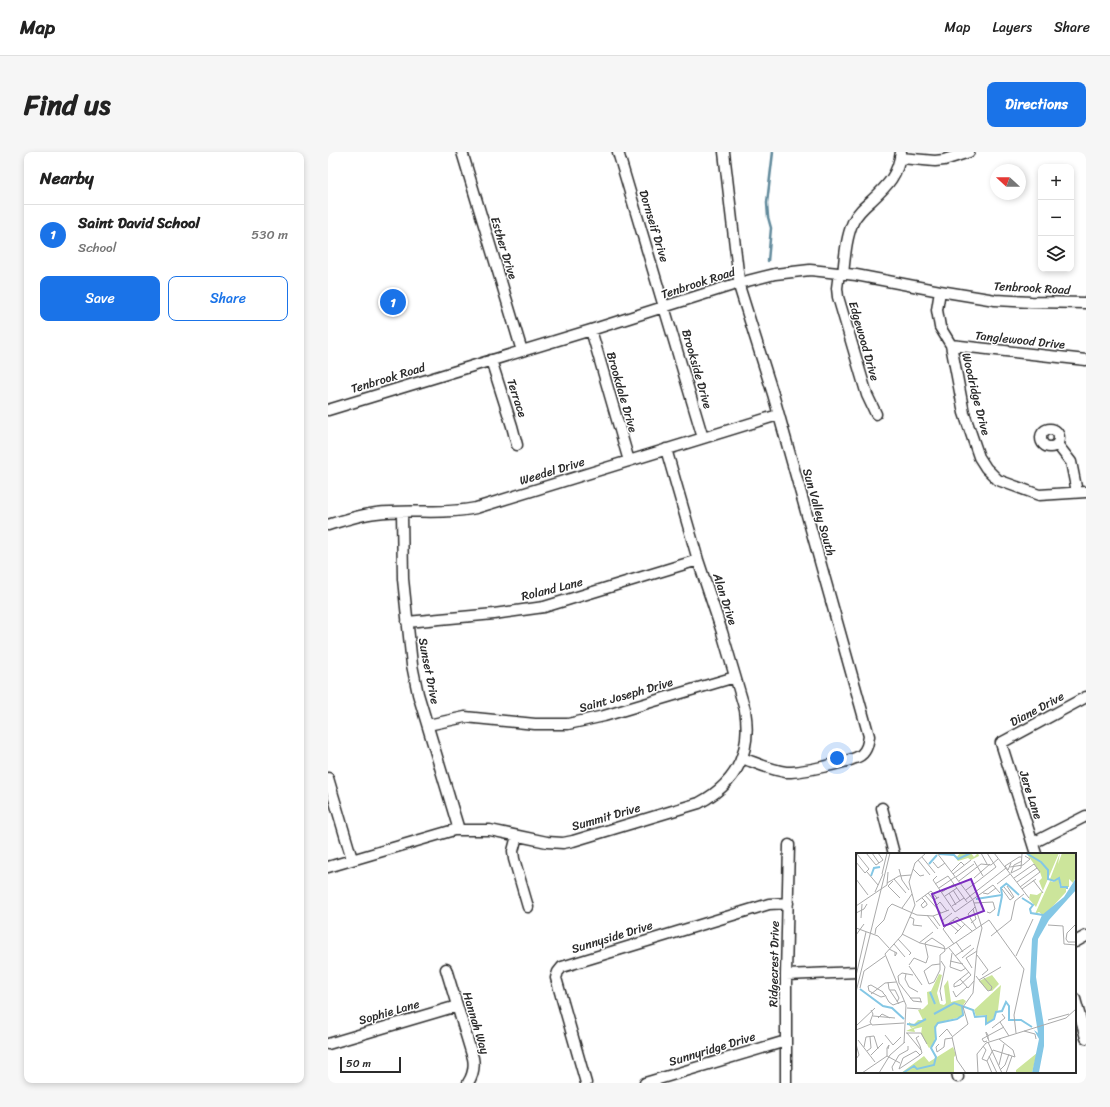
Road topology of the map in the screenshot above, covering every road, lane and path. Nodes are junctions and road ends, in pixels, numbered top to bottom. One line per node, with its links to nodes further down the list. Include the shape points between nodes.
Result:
1 (462, 152): 13 (street, Esther Drive)
2 (618, 152): 10 (street, Dornseif Drive)
3 (724, 152): 7 (street, Sun Valley South)
4 (969, 152): 5 (street, via 935,161)
5 (901, 155): 6 (street, Edgewood Drive, via 898,169 892,179 853,221)
6 (841, 273): 7 (street, Tenbrook Road, via 810,270 790,272 767,275); 8 (street, Tenbrook Road); 17 (street, Edgewood Drive, via 837,288 838,298 866,395)
7 (739, 284): 10 (street, Tenbrook Road); 18 (street, Sun Valley South)
8 (940, 291): 9 (street, Tenbrook Road, via 1013,302); 12 (street, Woodridge Drive, via 937,310 940,327)
9 (1086, 303)
10 (665, 307): 11 (street, Tenbrook Road); 19 (street, Brookside Drive)
11 (591, 330): 13 (street, Tenbrook Road); 23 (street, Brookdale Drive)
12 (951, 345): 15 (street, Tanglewood Drive); 24 (street, Woodridge Drive, via 964,413 978,457 986,468 998,480 1039,495)
13 (522, 351): 14 (street, Tenbrook Road)
14 (491, 360): 16 (street, Tenbrook Road); 21 (street, Terrace)
15 (1086, 360)
16 (328, 410)
17 (876, 414)
18 (778, 415): 19 (street, Weedel Drive); 33 (street, Sun Valley South, via 868,731 868,740 862,754 854,759 798,772 777,770)
19 (703, 438): 22 (street, Weedel Drive)
20 (1057, 444): 24 (street, via 1071,462)
21 (517, 445)
22 (666, 449): 23 (street, Weedel Drive); 27 (street, Alan Drive)
23 (629, 461): 25 (street, Weedel Drive, via 476,508 450,512)
24 (1082, 492)
25 (402, 512): 26 (street, Weedel Drive, via 376,513); 28 (street, Sunset Drive)
26 (328, 525)
27 (698, 560): 28 (street, Roland Lane, via 544,607); 29 (street, Alan Drive)
28 (407, 622): 31 (street, Sunset Drive, via 415,681)
29 (735, 677): 31 (street, Saint Joseph Drive, via 604,716 568,724 535,724 465,717); 33 (street, Alan Drive, via 747,721)
30 (1086, 697): 32 (street, Diane Drive)
31 (428, 725): 37 (street, Sunset Drive)
32 (1001, 743): 39 (street, Jere Lane)
33 (742, 758): 38 (street, Summit Drive, via 726,783 711,796 694,805 573,841 547,842)
34 (328, 778): 43 (street)
35 (882, 808): 41 (street)
36 (1086, 816): 39 (street)
37 (459, 830): 38 (street, Summit Drive, via 490,830); 43 (street, Summit Drive)
38 (517, 836): 46 (street, via 513,851 514,859)
39 (1033, 843): 42 (street, Jere Lane)
40 (789, 846): 45 (street, Ridgecrest Drive)
41 (894, 853)
42 (1036, 853)
43 (352, 859): 44 (street, Summit Drive)
44 (328, 866)
45 (788, 903): 51 (street, Ridgecrest Drive); 58 (street, Sunnyside Drive, via 769,904 562,967 556,978)
46 (528, 907)
47 (1086, 936): 48 (street)
48 (1076, 941)
49 (446, 969): 53 (street, Hannah Way)
50 (856, 972): 51 (street)
51 (786, 974): 55 (street, Ridgecrest Drive)
52 (1076, 1003): 54 (street)
53 (457, 1006): 56 (street, Sophie Lane); 57 (street, Hannah Way, via 474,1065)
54 (1086, 1038)
55 (786, 1041): 59 (street, Sunnyridge Drive); 60 (street, Ridgecrest Drive)
56 (328, 1044)
57 (468, 1083)
58 (586, 1083)
59 (645, 1083)
60 (786, 1083)

